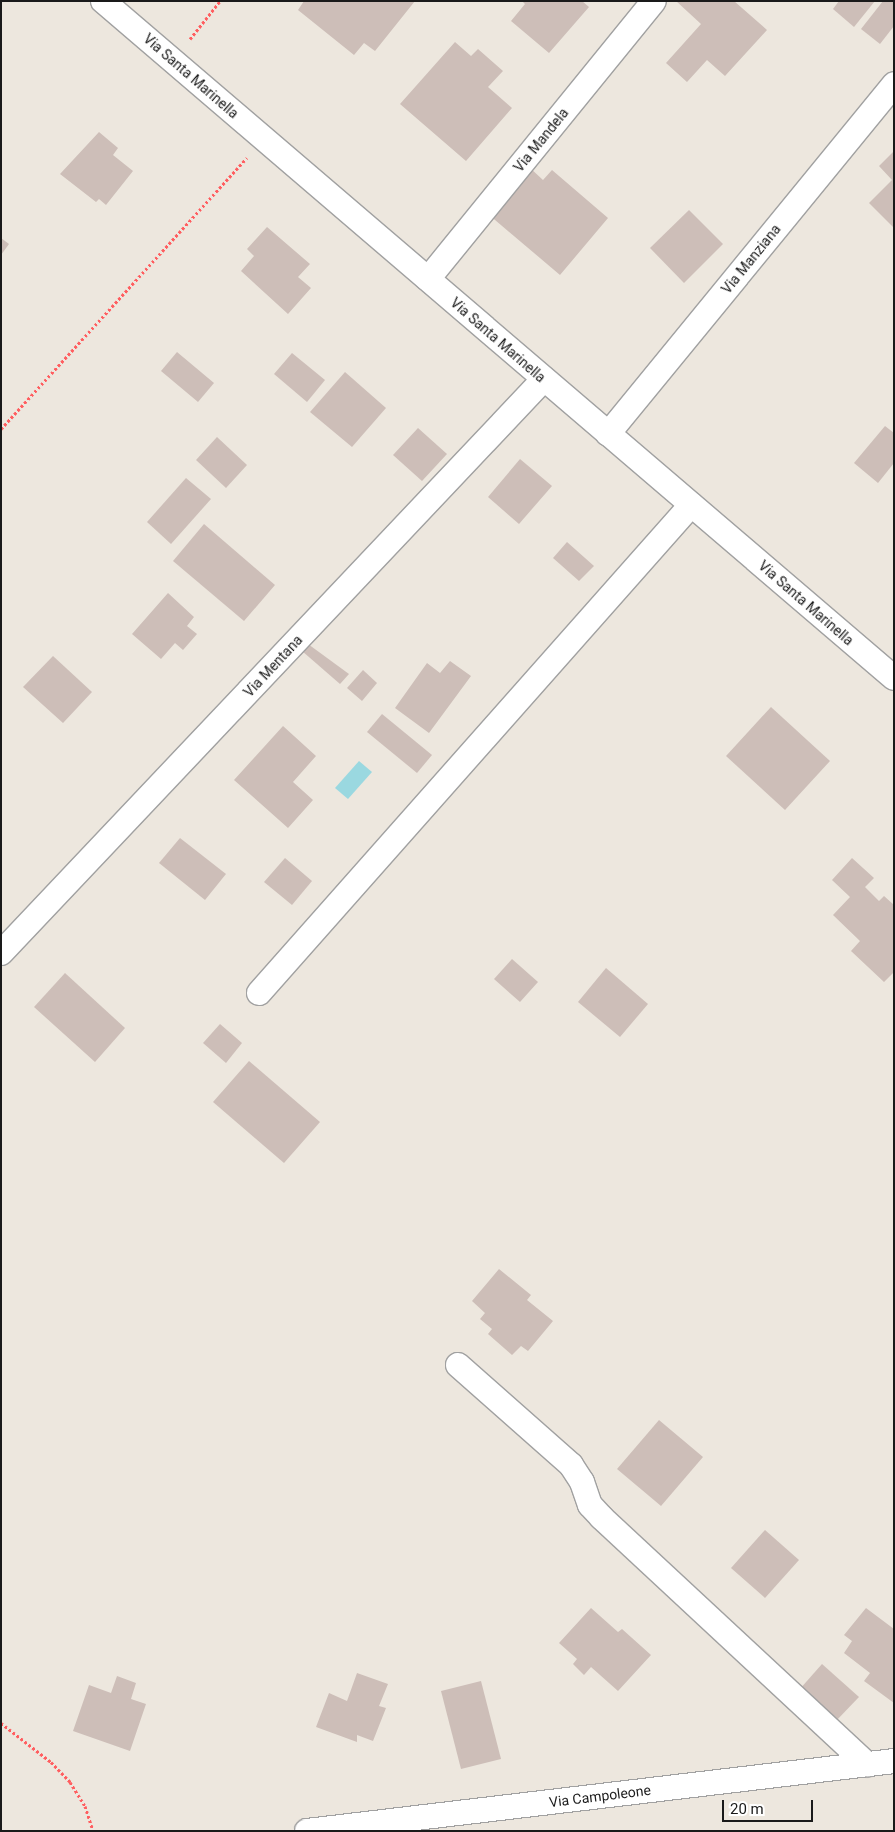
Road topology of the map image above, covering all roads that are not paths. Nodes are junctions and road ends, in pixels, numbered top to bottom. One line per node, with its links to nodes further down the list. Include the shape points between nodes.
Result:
1 (103, 1): 4 (street, Via Santa Marinella)
2 (654, 1): 4 (street, Via Mandela)
3 (894, 84): 6 (street, Via Manziana)
4 (428, 279): 5 (street, Via Santa Marinella)
5 (544, 379): 6 (street, Via Santa Marinella); 9 (street, Via Mentana)
6 (608, 434): 7 (street, Via Santa Marinella)
7 (691, 505): 8 (street, Via Santa Marinella); 10 (street)
8 (894, 678)
9 (1, 953)
10 (259, 993)
11 (458, 1364): 13 (street, via 571,1465 582,1482 590,1505 602,1518)
12 (894, 1761): 13 (street, Via Campoleone)
13 (867, 1764): 14 (street, Via Campoleone)
14 (307, 1831)

